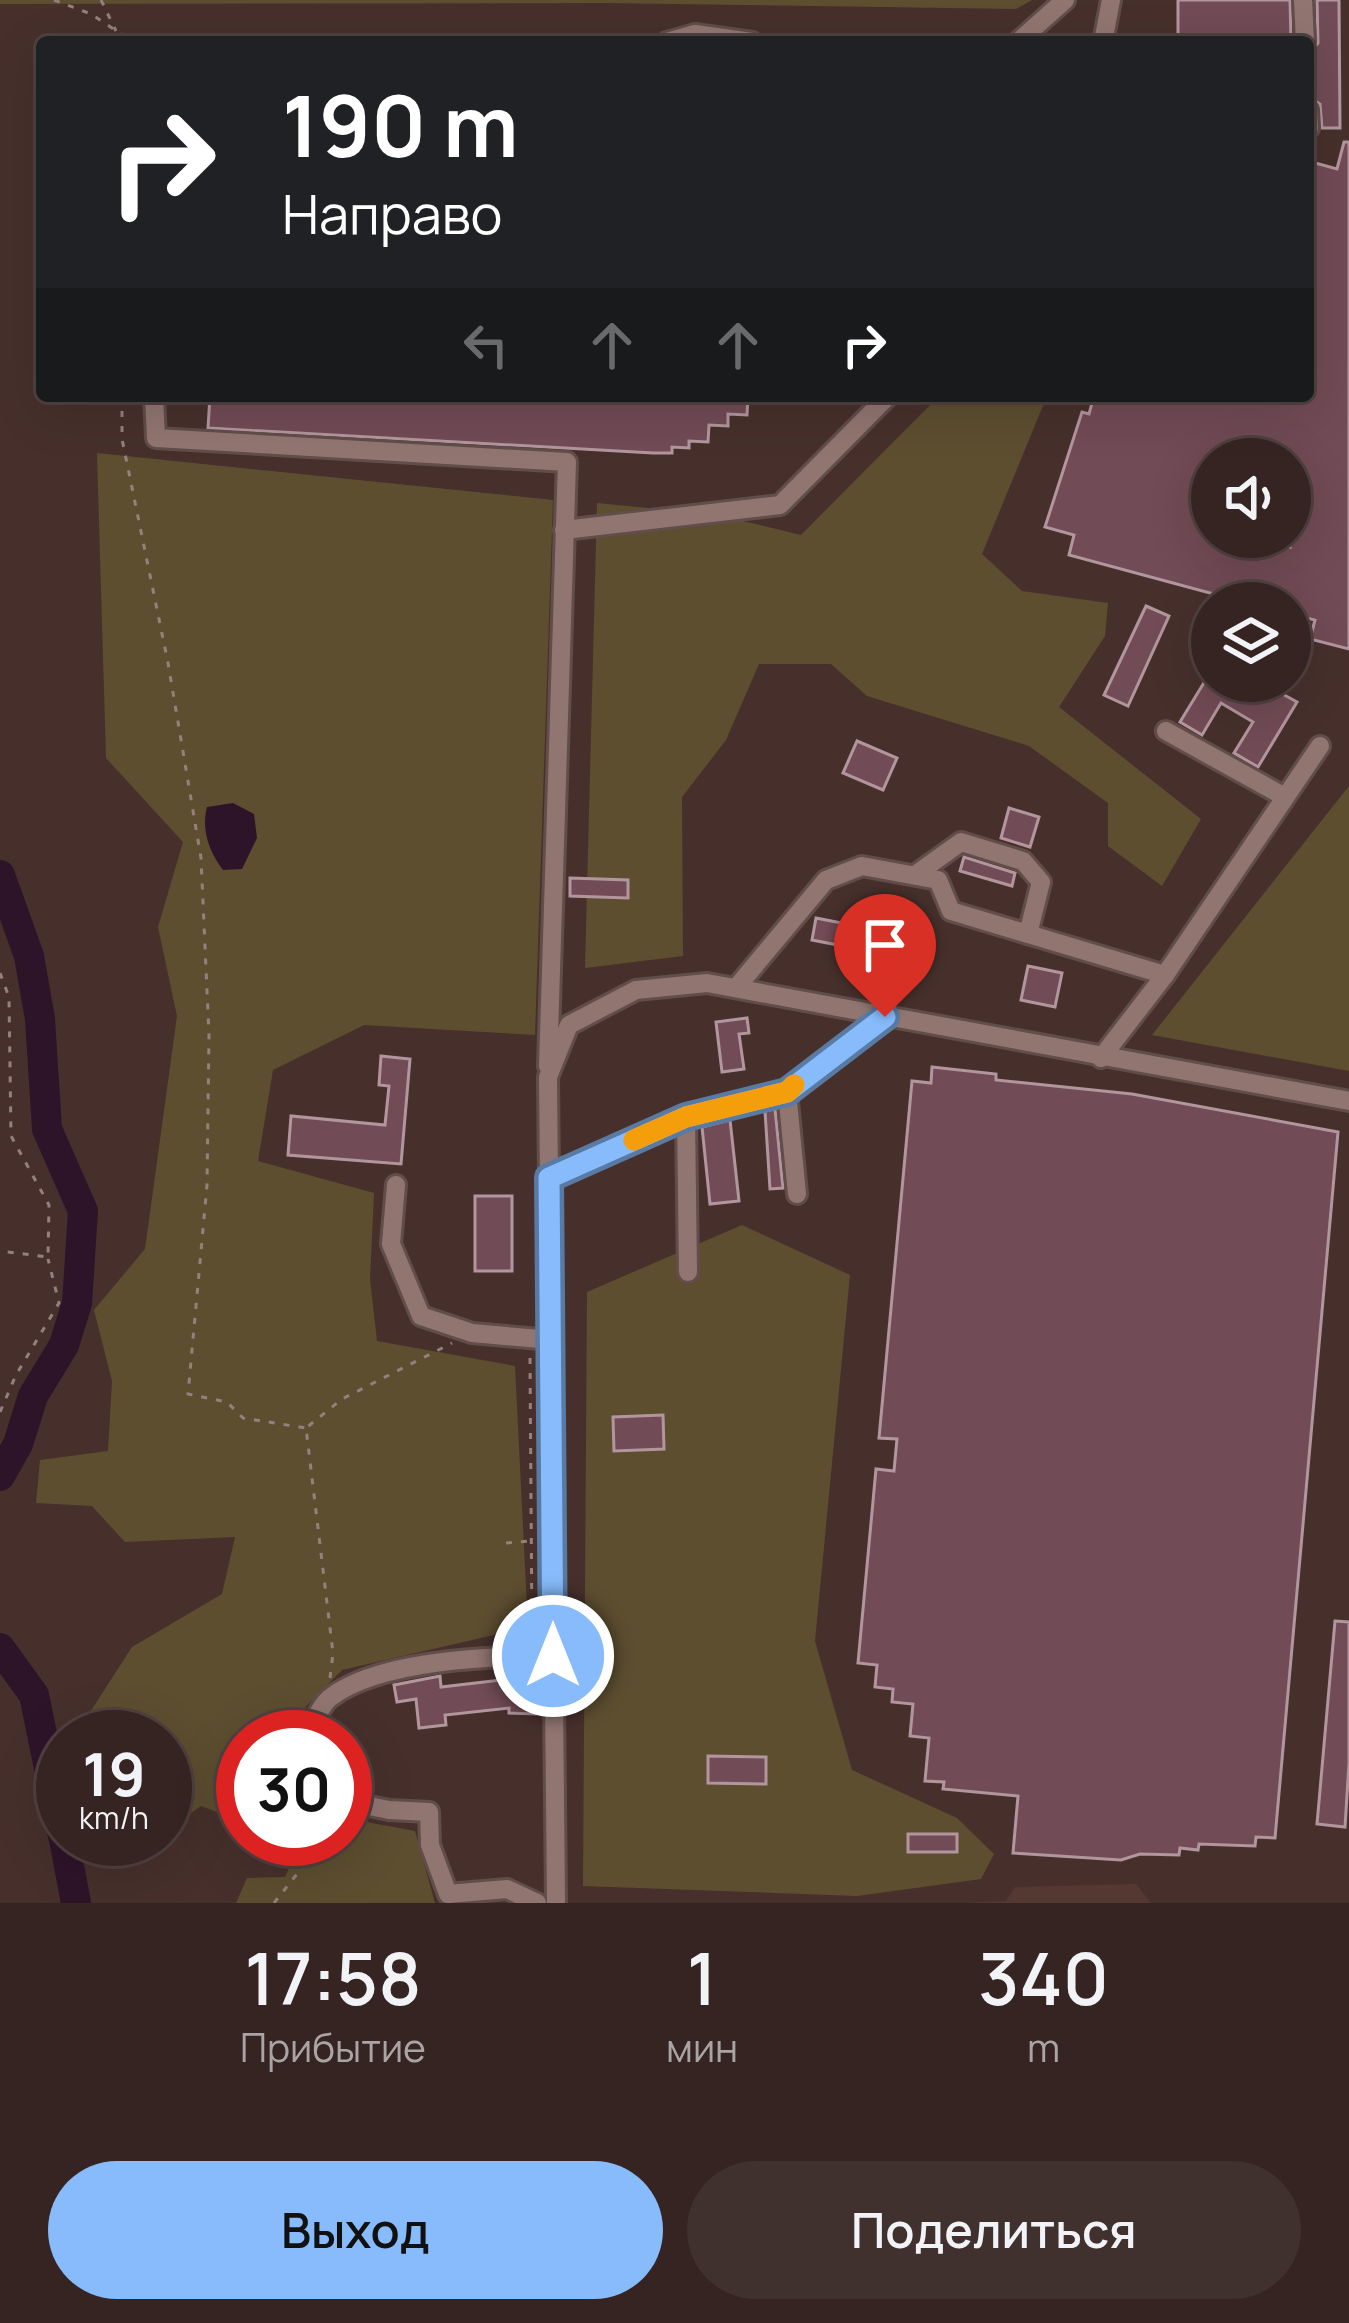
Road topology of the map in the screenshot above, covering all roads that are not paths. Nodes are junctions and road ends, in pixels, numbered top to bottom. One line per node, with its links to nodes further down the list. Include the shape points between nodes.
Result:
1 (1065, 0): 4 (street)
2 (1111, 0): 5 (street)
3 (1303, 0): 6 (street)
4 (1025, 36)
5 (1104, 36)
6 (1305, 36)
7 (154, 402): 9 (street, via 156,438 567,462)
8 (882, 402): 9 (street, via 780,505)
9 (564, 530): 19 (street)
10 (1166, 731): 12 (street)
11 (1319, 746): 12 (street)
12 (1285, 797): 15 (street)
13 (915, 875): 14 (street, via 938,880 951,911); 14 (street, via 961,842 1023,861 1040,882); 16 (street, via 862,866 826,880)
14 (1028, 934): 15 (street)
15 (1165, 975): 18 (street)
16 (736, 988): 17 (street); 19 (street, via 636,990 569,1024)
17 (885, 1017): 18 (street); 20 (street)
18 (1102, 1058): 21 (street)
19 (548, 1077): 23 (street)
20 (787, 1092): 22 (street); 25 (street)
21 (1349, 1101)
22 (686, 1117): 23 (street); 26 (street)
23 (549, 1178): 27 (street)
24 (396, 1185): 27 (street, via 391,1244 421,1316 472,1334)
25 (797, 1194)
26 (688, 1272)
27 (551, 1340): 28 (street)
28 (542, 1656): 29 (street, via 475,1656 382,1674 328,1698); 32 (street)
29 (321, 1710)
30 (372, 1807): 31 (street, via 429,1812 430,1845 448,1894 507,1889)
31 (537, 1903)
32 (556, 1903)

